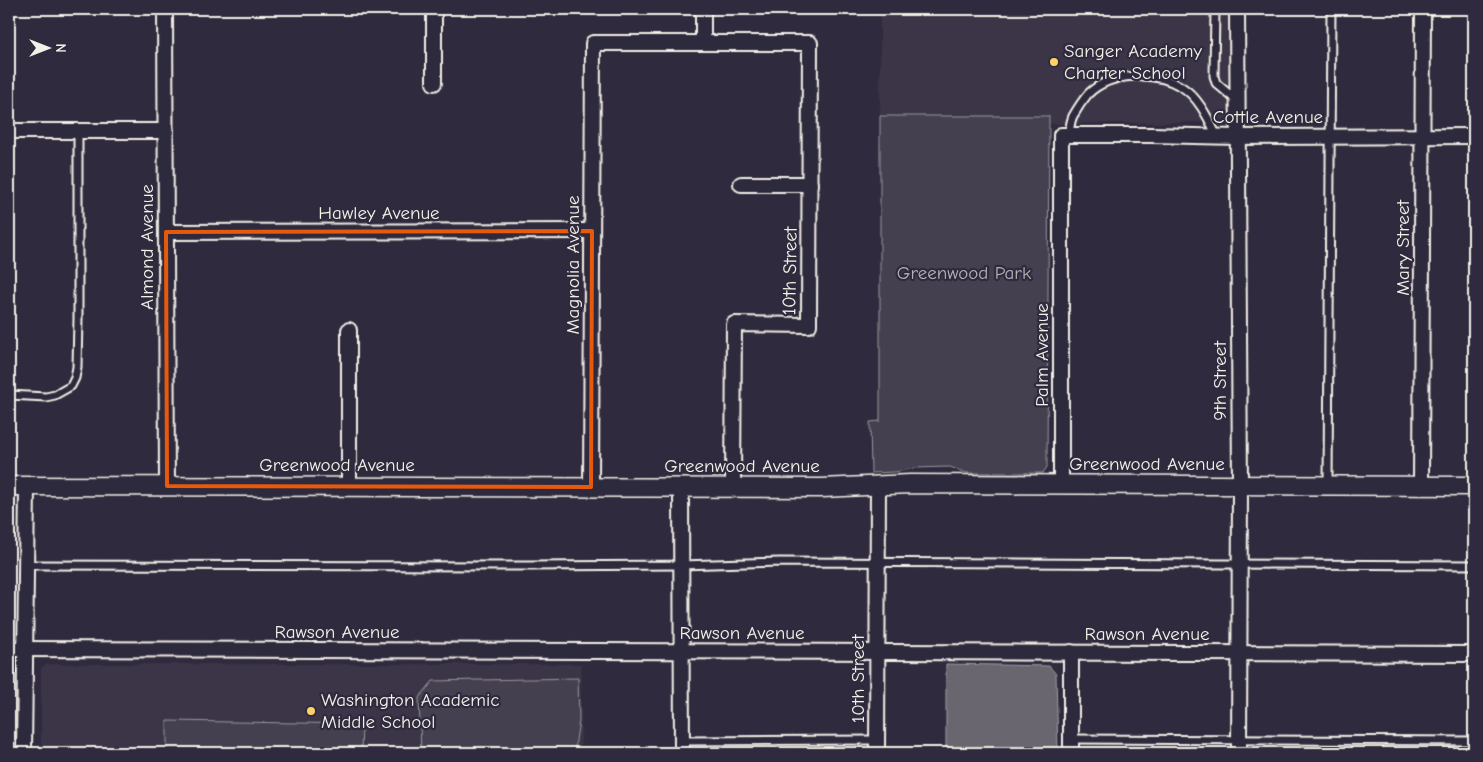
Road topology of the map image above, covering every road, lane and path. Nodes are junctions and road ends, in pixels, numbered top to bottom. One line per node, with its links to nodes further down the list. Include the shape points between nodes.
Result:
1 (165, 9): 13 (street, Almond Avenue)
2 (434, 9): 9 (street)
3 (703, 9): 8 (street)
4 (1215, 9): 10 (lane, via 1214,76 1216,83)
5 (1237, 9): 10 (street, 9th Street)
6 (1331, 9): 16 (lane)
7 (1423, 9): 17 (street, Mary Street)
8 (703, 43): 21 (street, 10th Street, via 810,43); 22 (street, Magnolia Avenue, via 593,43)
9 (434, 82)
10 (1237, 101): 19 (street, 9th Street)
11 (9, 131): 12 (street)
12 (78, 131): 13 (street); 25 (lane, via 78,367 71,386 55,395)
13 (166, 131): 23 (street, Almond Avenue)
14 (1065, 135): 15 (street, Cottle Avenue); 15 (lane, via 1072,118 1089,94 1111,80 1137,75 1162,78 1183,87 1200,105); 26 (street, Palm Avenue)
15 (1217, 136): 19 (street, Cottle Avenue)
16 (1331, 136): 17 (street, Cottle Avenue); 19 (street, Cottle Avenue); 27 (lane)
17 (1422, 136): 18 (street, Cottle Avenue); 37 (street, Mary Street)
18 (1474, 136)
19 (1237, 137): 32 (street, 9th Street)
20 (741, 184): 21 (street)
21 (810, 184): 36 (street, 10th Street, via 809,325 734,324)
22 (592, 231): 23 (street, Hawley Avenue); 35 (street, Magnolia Avenue)
23 (166, 232): 30 (street, Almond Avenue)
24 (349, 330): 34 (street)
25 (9, 395)
26 (1061, 485): 31 (street, Greenwood Avenue); 32 (street, Greenwood Avenue)
27 (1328, 485): 32 (street, Greenwood Avenue); 37 (street, Greenwood Avenue)
28 (9, 486): 29 (street, Greenwood Avenue)
29 (27, 486): 30 (street, Greenwood Avenue); 40 (street)
30 (167, 486): 34 (street, Greenwood Avenue)
31 (878, 486): 36 (street, Greenwood Avenue); 39 (street, 10th Street)
32 (1240, 486): 42 (street, 9th Street)
33 (1474, 486): 37 (street, Greenwood Avenue)
34 (349, 487): 35 (street, Greenwood Avenue)
35 (591, 487): 38 (street, Greenwood Avenue)
36 (733, 487): 38 (street, Greenwood Avenue)
37 (1420, 487)
38 (681, 488): 41 (street)
39 (878, 562): 41 (lane); 42 (lane); 47 (street, 10th Street)
40 (26, 565): 41 (lane); 45 (street)
41 (681, 565): 46 (street)
42 (1239, 565): 43 (lane); 49 (street, 9th Street)
43 (1474, 565)
44 (9, 649): 45 (street, Rawson Avenue)
45 (25, 649): 46 (street, Rawson Avenue); 57 (street)
46 (682, 652): 47 (street, Rawson Avenue); 54 (street)
47 (877, 652): 48 (street, Rawson Avenue); 52 (street, 10th Street)
48 (1071, 652): 49 (street, Rawson Avenue); 53 (street)
49 (1239, 653): 50 (street, Rawson Avenue); 55 (street, 9th Street)
50 (1474, 654)
51 (1474, 741): 55 (lane)
52 (877, 746): 54 (lane)
53 (1071, 746): 55 (lane)
54 (682, 747)
55 (1239, 747)
56 (9, 751): 57 (lane)
57 (24, 752)

